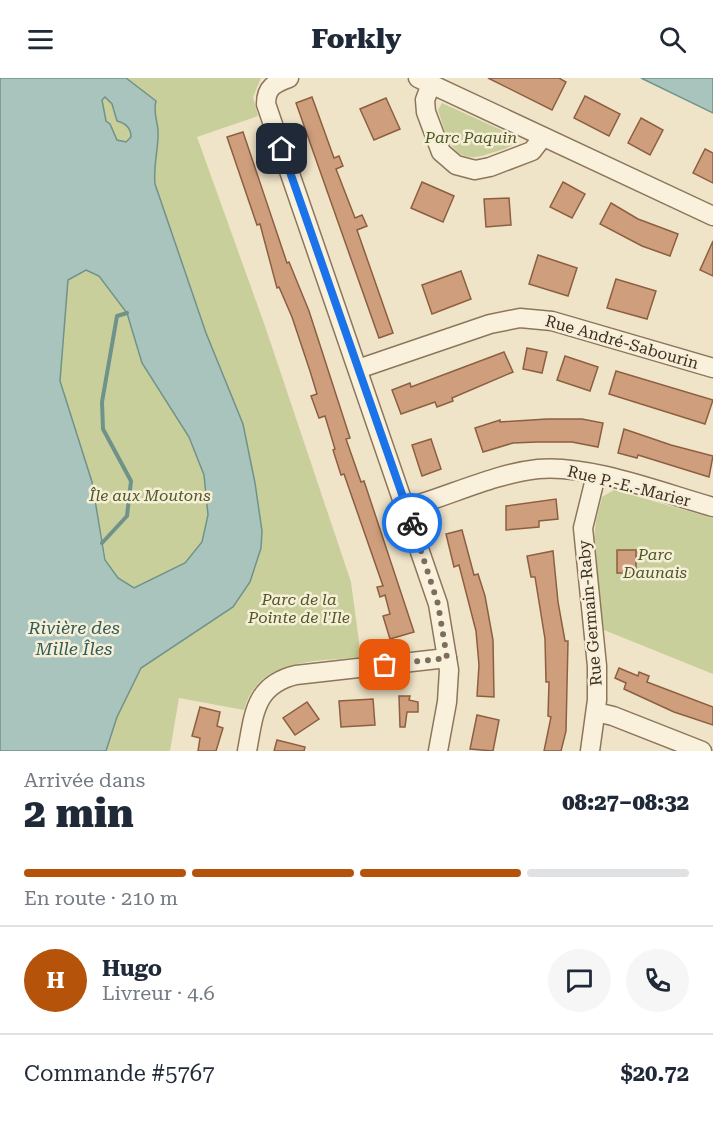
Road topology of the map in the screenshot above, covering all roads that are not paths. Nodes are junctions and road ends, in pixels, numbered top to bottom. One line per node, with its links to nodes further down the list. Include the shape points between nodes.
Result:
1 (289, 78): 6 (street, via 275,83 267,93 266,104)
2 (425, 81): 3 (street); 3 (street, via 426,112 441,152 456,165 475,170 490,167 532,151)
3 (543, 137): 4 (street)
4 (713, 216)
5 (713, 368): 6 (street, Rue André-Sabourin, via 552,321 520,318 490,324)
6 (358, 369): 9 (street)
7 (596, 475): 8 (street, Rue P.-E.-Marier); 9 (street, Rue P.-E.-Marier, via 563,469 530,471); 11 (street, Rue Germain-Raby, via 583,538 595,643)
8 (713, 507)
9 (406, 508): 10 (street, via 438,604)
10 (447, 658): 12 (street, via 296,675 277,681 258,702); 13 (street, via 447,702)
11 (596, 712): 14 (street, Rue Germain-Raby); 15 (street)
12 (247, 751)
13 (438, 751)
14 (590, 751)
15 (702, 751)

